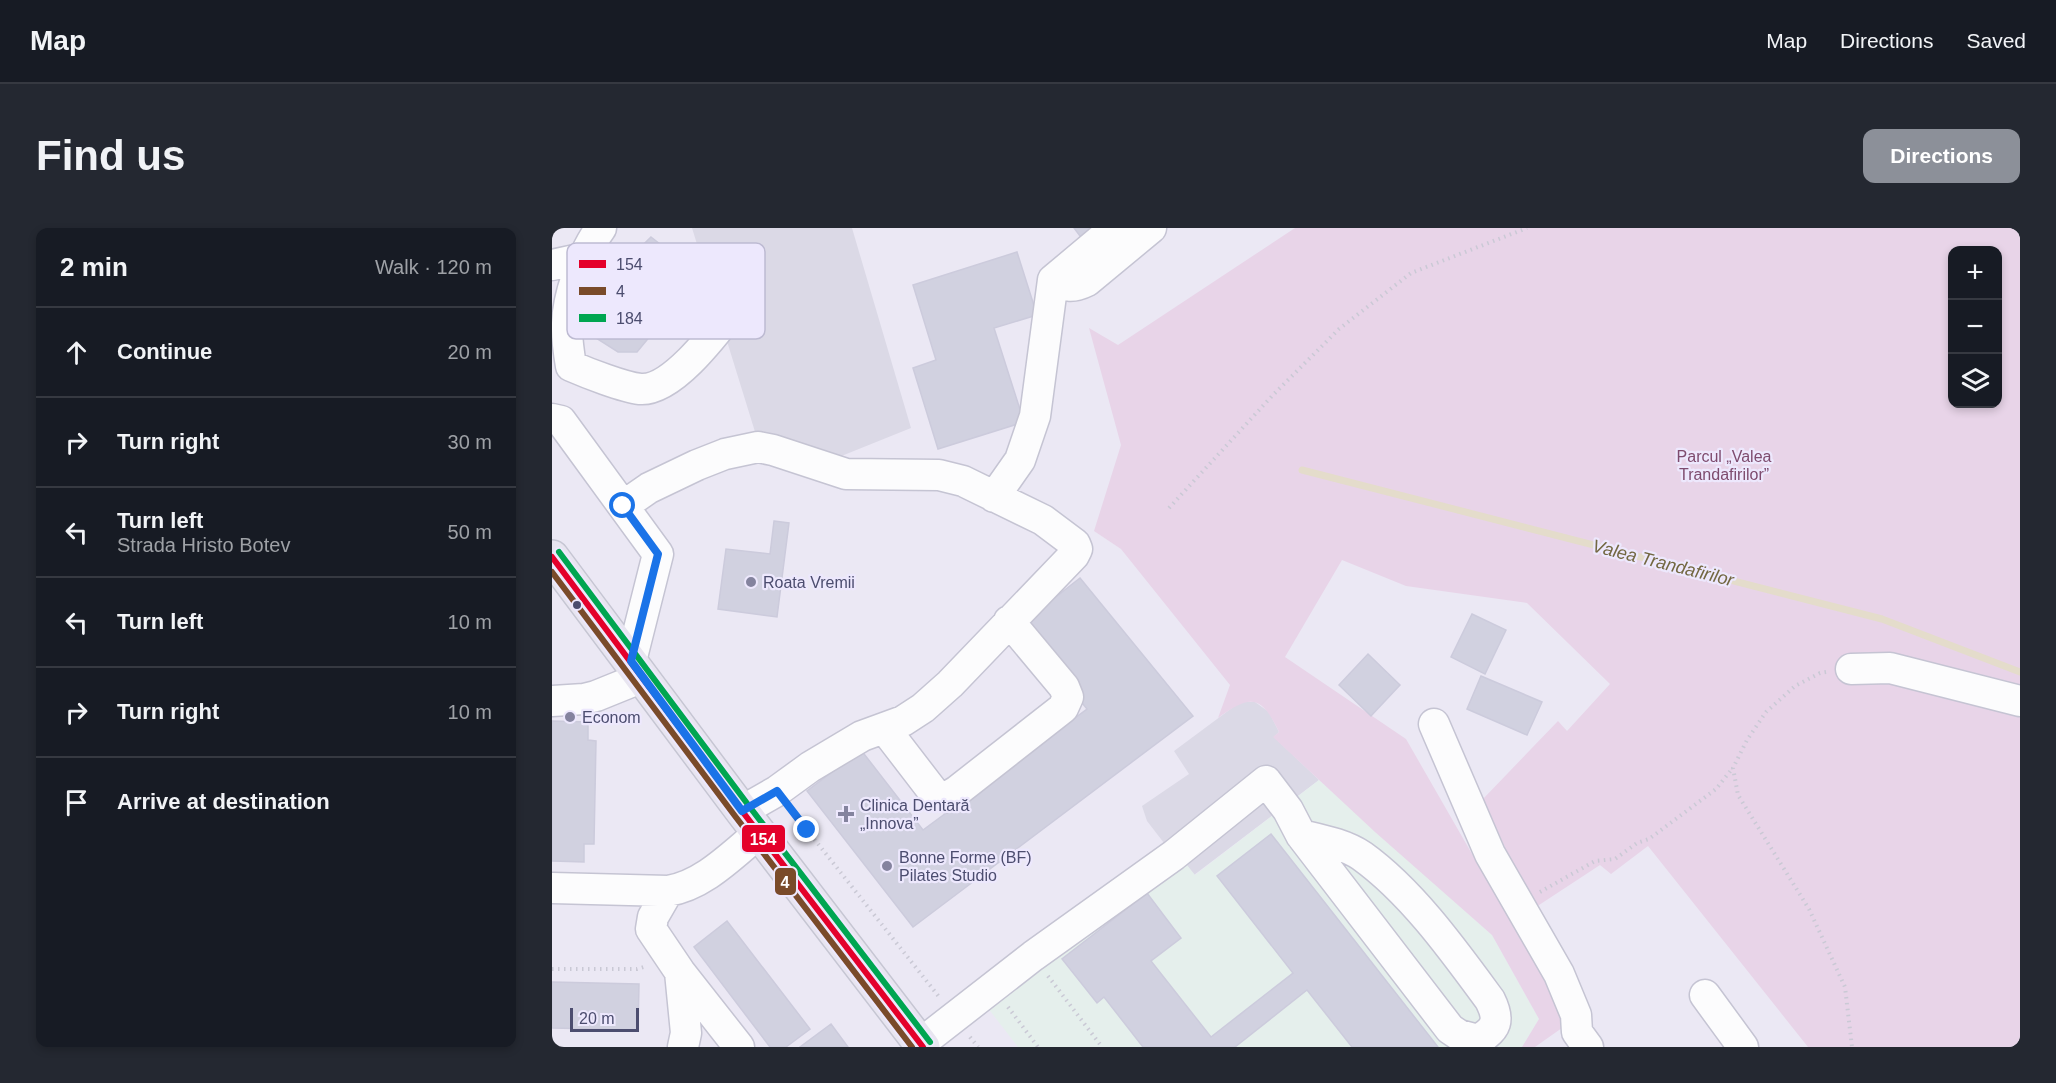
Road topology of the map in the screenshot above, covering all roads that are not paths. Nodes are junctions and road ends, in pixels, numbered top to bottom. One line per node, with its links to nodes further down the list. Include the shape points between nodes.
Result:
1 (601, 228): 4 (street)
2 (1115, 228): 7 (street)
3 (1150, 228): 7 (street, via 1087,281 1074,287)
4 (592, 243)
5 (567, 262): 6 (street)
6 (552, 265)
7 (1053, 280): 12 (street, via 1035,416 1020,460)
8 (567, 328): 10 (street)
9 (709, 339): 10 (street, via 672,377 642,389)
10 (561, 362)
11 (552, 419): 13 (street, via 561,422)
12 (994, 496): 13 (street, via 939,475 846,474 758,447 697,465 649,488); 15 (street, via 1043,520 1077,549)
13 (623, 506): 16 (street, via 658,554)
14 (552, 557): 16 (main road)
15 (1009, 621): 21 (street, via 923,708); 21 (street, via 1064,687 1068,697 1063,708 947,797 935,794)
16 (637, 669): 19 (street, via 596,696); 22 (main road)
17 (1851, 669): 18 (street, via 1890,668)
18 (2020, 700)
19 (552, 701)
20 (1434, 724): 31 (street, via 1490,854 1559,974 1576,1015 1577,1032)
21 (885, 729): 22 (street, via 862,736 810,767 777,791)
22 (750, 822): 25 (street, via 694,883); 28 (main road)
23 (1301, 835): 23 (street, via 1339,844 1361,856 1401,891 1490,1000 1496,1019 1493,1028 1478,1040 1450,1029); 28 (street, via 1266,781)
24 (552, 888): 25 (street)
25 (668, 891): 26 (street, via 653,917 651,929)
26 (674, 962): 29 (street, via 686,1033); 30 (street)
27 (1705, 994): 32 (street)
28 (921, 1045)
29 (683, 1047)
30 (738, 1047)
31 (1588, 1047)
32 (1743, 1047)

